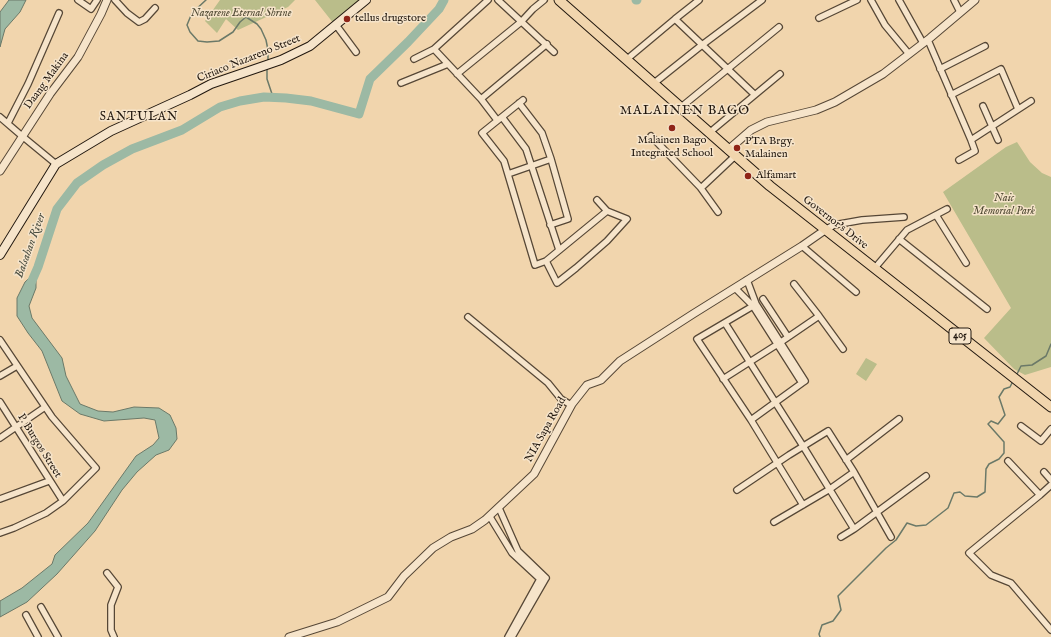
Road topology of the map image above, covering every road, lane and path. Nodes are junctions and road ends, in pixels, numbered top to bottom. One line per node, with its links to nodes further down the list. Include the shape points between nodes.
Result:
1 (78, 0): 2 (street, via 91,9)
2 (97, 0)
3 (107, 0): 56 (street, Daang Makina, via 78,57)
4 (115, 0): 18 (street, via 139,22)
5 (366, 0): 25 (main road, Ciriaco Nazareno Street)
6 (488, 0): 31 (street)
7 (498, 0): 24 (street)
8 (539, 0): 19 (street)
9 (544, 0): 19 (street)
10 (559, 0): 36 (main road, Governor's Drive / 405)
11 (699, 0): 23 (street)
12 (762, 0): 29 (street)
13 (857, 0): 22 (street)
14 (871, 0): 34 (street, via 884,25)
15 (899, 0): 27 (street)
16 (954, 0): 20 (street)
17 (975, 0): 20 (street)
18 (155, 8)
19 (533, 10): 24 (street)
20 (960, 12): 27 (street)
21 (59, 13): 53 (street)
22 (819, 18)
23 (675, 19): 29 (street); 36 (street)
24 (521, 22): 28 (street); 40 (street)
25 (336, 25): 32 (street); 64 (main road, Ciriaco Nazareno Street, via 310,46 281,60 211,84 110,131)
26 (779, 28): 38 (street)
27 (926, 42): 34 (street); 39 (street)
28 (547, 44): 33 (street); 46 (street)
29 (702, 45): 38 (street); 43 (street)
30 (985, 46): 39 (street)
31 (434, 49): 35 (street); 37 (street)
32 (356, 52)
33 (554, 52)
34 (909, 54): 60 (street, via 884,74 835,102 816,110 768,122 751,130)
35 (414, 59)
36 (626, 60): 43 (main road, Governor's Drive / 405)
37 (448, 64): 40 (street); 42 (street)
38 (728, 69): 44 (street); 49 (street)
39 (940, 69): 45 (street)
40 (457, 74): 46 (street)
41 (780, 74): 44 (street)
42 (401, 84)
43 (653, 84): 49 (main road, Governor's Drive / 405)
44 (754, 94): 55 (street)
45 (951, 95): 50 (street, via 1001,69); 58 (street)
46 (481, 99): 52 (street)
47 (1031, 101): 50 (street)
48 (983, 106): 54 (street)
49 (680, 108): 55 (main road, Governor's Drive / 405)
50 (1018, 109): 54 (street)
51 (0, 117): 53 (street)
52 (500, 118): 62 (street, via 521,101 542,133); 65 (street, via 526,149); 67 (street, via 482,133 504,161)
53 (8, 124): 56 (street)
54 (991, 126): 58 (street); 59 (street)
55 (709, 133): 60 (main road, Governor's Drive / 405)
56 (22, 136): 64 (street); 66 (street, Daang Makina)
57 (651, 136): 68 (street)
58 (971, 140): 63 (street, via 975,151)
59 (998, 140)
60 (728, 150): 61 (main road, Governor's Drive / 405)
61 (735, 156): 68 (street); 76 (main road, Governor's Drive / 405)
62 (551, 159): 65 (street); 75 (street, via 568,219)
63 (959, 160)
64 (56, 164): 80 (main road, Ciriaco Nazareno Street)
65 (532, 166): 67 (street); 75 (street)
66 (0, 171)
67 (508, 174): 81 (street, via 535,265)
68 (700, 187): 72 (street)
69 (597, 200): 71 (street)
70 (947, 209): 73 (street)
71 (607, 211): 79 (street); 81 (street, via 627,218 607,241 557,283)
72 (718, 212)
73 (936, 215): 77 (street, via 907,230); 82 (street)
74 (904, 217): 76 (street, via 862,220 834,225)
75 (550, 225): 79 (street)
76 (825, 230): 78 (street, NIA Sapa Road); 83 (main road, Governor's Drive / 405)
77 (899, 240): 83 (street); 90 (street)
78 (802, 246): 84 (street, NIA Sapa Road); 87 (street)
79 (559, 250): 81 (street)
80 (0, 255)
81 (546, 261)
82 (966, 263)
83 (874, 269): 106 (main road, Governor's Drive / 405)
84 (747, 280): 86 (street, NIA Sapa Road); 89 (street)
85 (794, 284): 91 (street)
86 (735, 288): 89 (street); 104 (street, NIA Sapa Road, via 620,361 601,380 587,385)
87 (856, 292)
88 (763, 299): 94 (street)
89 (755, 305): 93 (street); 96 (street)
90 (987, 309)
91 (819, 316): 94 (street); 97 (street)
92 (468, 317): 104 (street)
93 (725, 322): 98 (street); 101 (street, via 697,339)
94 (788, 337): 96 (street)
95 (0, 340): 99 (street)
96 (779, 343): 98 (street); 103 (street, via 805,381)
97 (843, 349)
98 (749, 362): 101 (street); 103 (street)
99 (18, 366): 100 (street); 105 (street)
100 (0, 376)
101 (723, 378): 108 (street)
102 (0, 402): 110 (street, P. Burgos Street)
103 (776, 402): 108 (street); 113 (street)
104 (571, 405): 129 (street, NIA Sapa Road, via 534,474)
105 (45, 406): 110 (street); 127 (street, via 96,468)
106 (1051, 407)
107 (899, 419): 114 (street)
108 (751, 420): 116 (street)
109 (1021, 426): 111 (street, via 1042,441)
110 (15, 428): 112 (street); 121 (street, P. Burgos Street)
111 (1051, 429)
112 (0, 438)
113 (804, 446): 114 (street, via 828,432); 116 (street); 123 (street)
114 (846, 460): 117 (street)
115 (1008, 461): 125 (street)
116 (778, 463): 124 (street); 128 (street)
117 (854, 472): 123 (street); 130 (street)
118 (1044, 472): 120 (street)
119 (926, 476): 130 (street)
120 (1051, 480)
121 (50, 481): 126 (street); 127 (street, P. Burgos Street)
122 (1051, 485): 125 (street)
123 (830, 489): 128 (street); 133 (street)
124 (737, 490)
125 (1040, 494): 143 (street, via 969,552 991,576 1011,583)
126 (0, 499)
127 (63, 501): 134 (street, via 46,513)
128 (803, 505): 132 (street)
129 (499, 508): 131 (street, NIA Sapa Road); 137 (street)
130 (876, 512): 133 (street); 136 (street)
131 (490, 516): 138 (street); 147 (street, NIA Sapa Road, via 472,529 450,537 433,548 404,576 388,597 337,622)
132 (774, 522)
133 (854, 529): 135 (street)
134 (0, 533)
135 (841, 537)
136 (890, 538)
137 (515, 544): 138 (street); 140 (street, via 518,551)
138 (509, 548): 140 (street)
139 (107, 573): 146 (street, via 118,587 112,605 111,630)
140 (543, 579): 148 (street); 149 (street)
141 (41, 606): 145 (street)
142 (26, 615): 144 (street)
143 (1051, 630)
144 (38, 637)
145 (58, 637)
146 (114, 637)
147 (289, 637)
148 (508, 637)
149 (512, 637)

